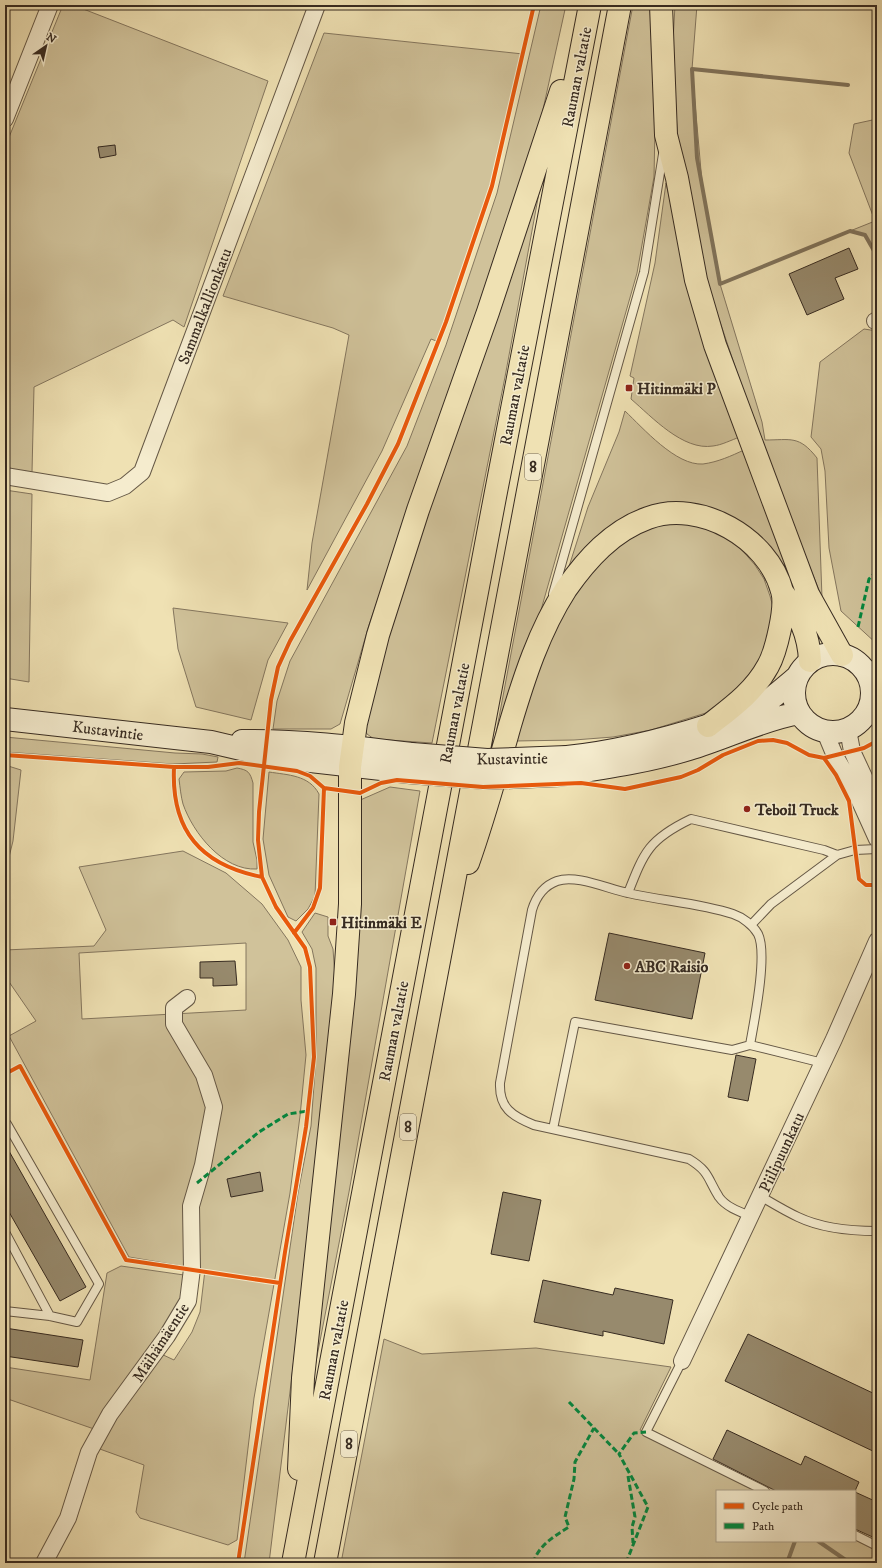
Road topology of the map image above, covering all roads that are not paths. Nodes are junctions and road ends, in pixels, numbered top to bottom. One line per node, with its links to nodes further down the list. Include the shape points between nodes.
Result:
1 (50, 5): 6 (street)
2 (317, 5): 8 (street, Sammalkallionkatu, via 142,472 125,486 108,493)
3 (589, 5): 19 (highway, via 378,635 356,723); 44 (highway, Rauman valtatie / 8)
4 (620, 5): 27 (highway, Rauman valtatie / 8)
5 (661, 5): 7 (highway)
6 (5, 119)
7 (666, 135): 10 (lane, via 658,198 644,272); 11 (highway, via 677,178 696,280 715,345 808,594)
8 (5, 476)
9 (783, 593): 10 (highway, via 769,563 755,546 741,535 695,514 663,514 648,517 612,536 581,570); 12 (highway, via 794,607 808,636); 16 (highway, via 776,647 767,667 750,691)
10 (543, 630): 27 (highway, via 523,681 481,828)
11 (842, 655): 12 (main road, via 820,656); 13 (main road)
12 (804, 669): 14 (main road, via 794,695); 16 (main road, Kustavintie, via 761,706 746,714)
13 (873, 672): 17 (main road, via 870,707 859,723)
14 (799, 713): 18 (main road, via 806,722); 20 (main road, Kustavintie, via 667,755 632,763)
15 (5, 720): 19 (main road, Kustavintie, via 211,742 275,757)
16 (708, 726): 20 (main road, Kustavintie, via 678,736 599,753)
17 (848, 730): 18 (main road); 21 (street, via 852,751)
18 (825, 732): 22 (street)
19 (351, 756): 20 (main road, Kustavintie, bridge, via 410,763 487,760); 44 (highway, via 347,955 303,1378)
20 (563, 766)
21 (877, 805)
22 (877, 839)
23 (877, 849): 24 (lane, via 855,850)
24 (837, 855): 25 (lane, via 691,819 673,828 642,856); 26 (lane, via 771,904)
25 (628, 893): 26 (lane, via 734,914); 33 (lane, via 583,881 557,881 546,887 536,898 532,910 499,1094 508,1111 517,1118)
26 (751, 924): 30 (lane, via 758,935 762,953)
27 (445, 928): 46 (highway, Rauman valtatie / 8, via 372,1326)
28 (877, 941): 31 (street, Piilipuunkatu)
29 (187, 998): 45 (street, Mäihämäentie, via 174,1008 174,1024 204,1075 214,1107 203,1165 191,1206 192,1269 188,1301 167,1336 110,1414 90,1452 68,1518)
30 (750, 1046): 31 (lane); 33 (lane, via 732,1050 575,1022)
31 (823, 1063): 34 (street, Piilipuunkatu)
32 (5, 1125): 39 (lane, via 7,1124 99,1284 77,1322)
33 (554, 1129): 35 (lane, via 689,1159 702,1168 720,1198 736,1210)
34 (760, 1196): 35 (street, Piilipuunkatu); 36 (lane, via 799,1218 861,1231)
35 (750, 1216): 40 (street, Piilipuunkatu)
36 (877, 1231)
37 (5, 1232): 39 (lane)
38 (5, 1311): 39 (lane)
39 (50, 1316)
40 (682, 1361): 41 (lane, via 646,1432)
41 (763, 1490)
42 (856, 1536): 43 (lane)
43 (877, 1546)
44 (295, 1554)
45 (44, 1563)
46 (325, 1563)

